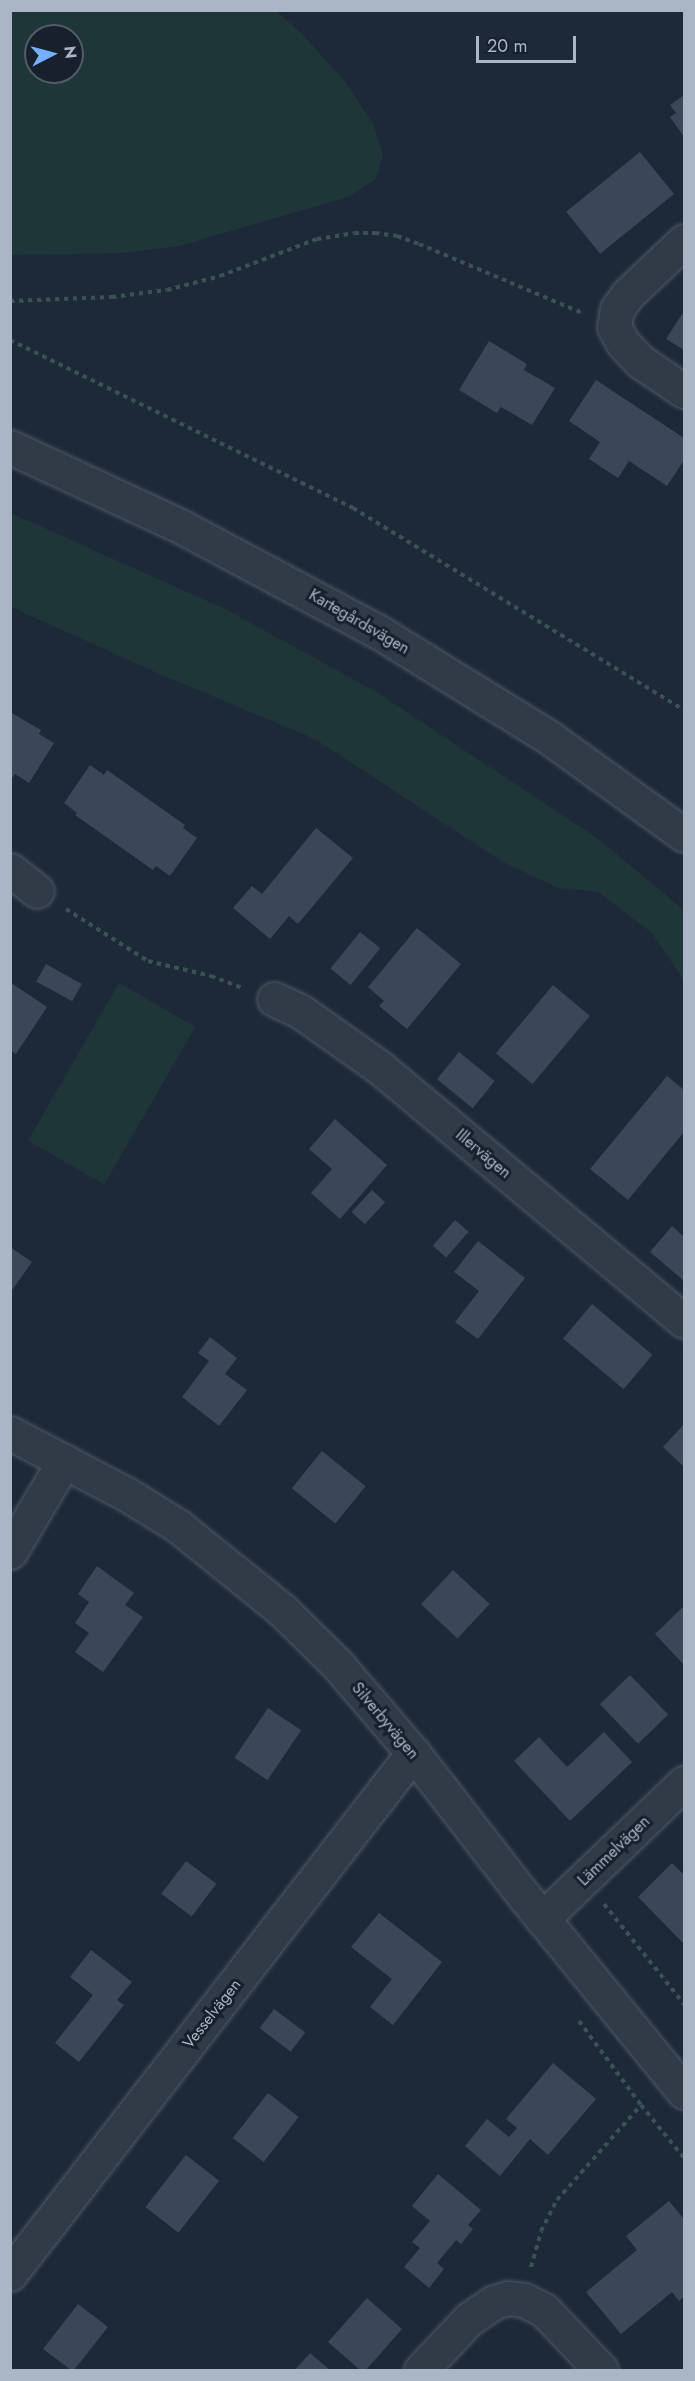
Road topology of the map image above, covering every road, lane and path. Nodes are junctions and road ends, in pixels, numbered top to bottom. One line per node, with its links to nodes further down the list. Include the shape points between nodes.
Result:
1 (684, 241): 3 (street, via 628,294 617,309)
2 (10, 301): 3 (path, via 158,292 220,276 317,239 375,233 419,244)
3 (614, 327): 5 (street, via 641,362)
4 (10, 340): 7 (path, via 353,508)
5 (684, 392)
6 (10, 447): 8 (street, Kartegårdsvägen, via 192,532 377,631 550,738)
7 (684, 710)
8 (684, 835)
9 (10, 870): 10 (street)
10 (37, 891): 11 (path, via 148,961 211,976)
11 (274, 999): 12 (street, Illervägen, via 300,1011 379,1067)
12 (684, 1321)
13 (10, 1433): 14 (street, Silverbyvägen)
14 (64, 1461): 15 (street); 16 (street, Silverbyvägen, via 178,1526 257,1589 337,1664)
15 (10, 1552)
16 (413, 1753): 19 (street, Silverbyvägen); 23 (street, Vesselvägen)
17 (684, 1783): 18 (street, Lämmelvägen)
18 (585, 1880): 19 (street, Lämmelvägen); 20 (path)
19 (542, 1919): 21 (street, Silverbyvägen)
20 (684, 2004)
21 (684, 2092)
22 (641, 2105): 24 (path, via 557,2200 541,2231)
23 (10, 2274)
24 (524, 2300): 25 (street, via 508,2298 486,2307 469,2319); 26 (street, via 544,2310)
25 (421, 2370)
26 (601, 2370)

